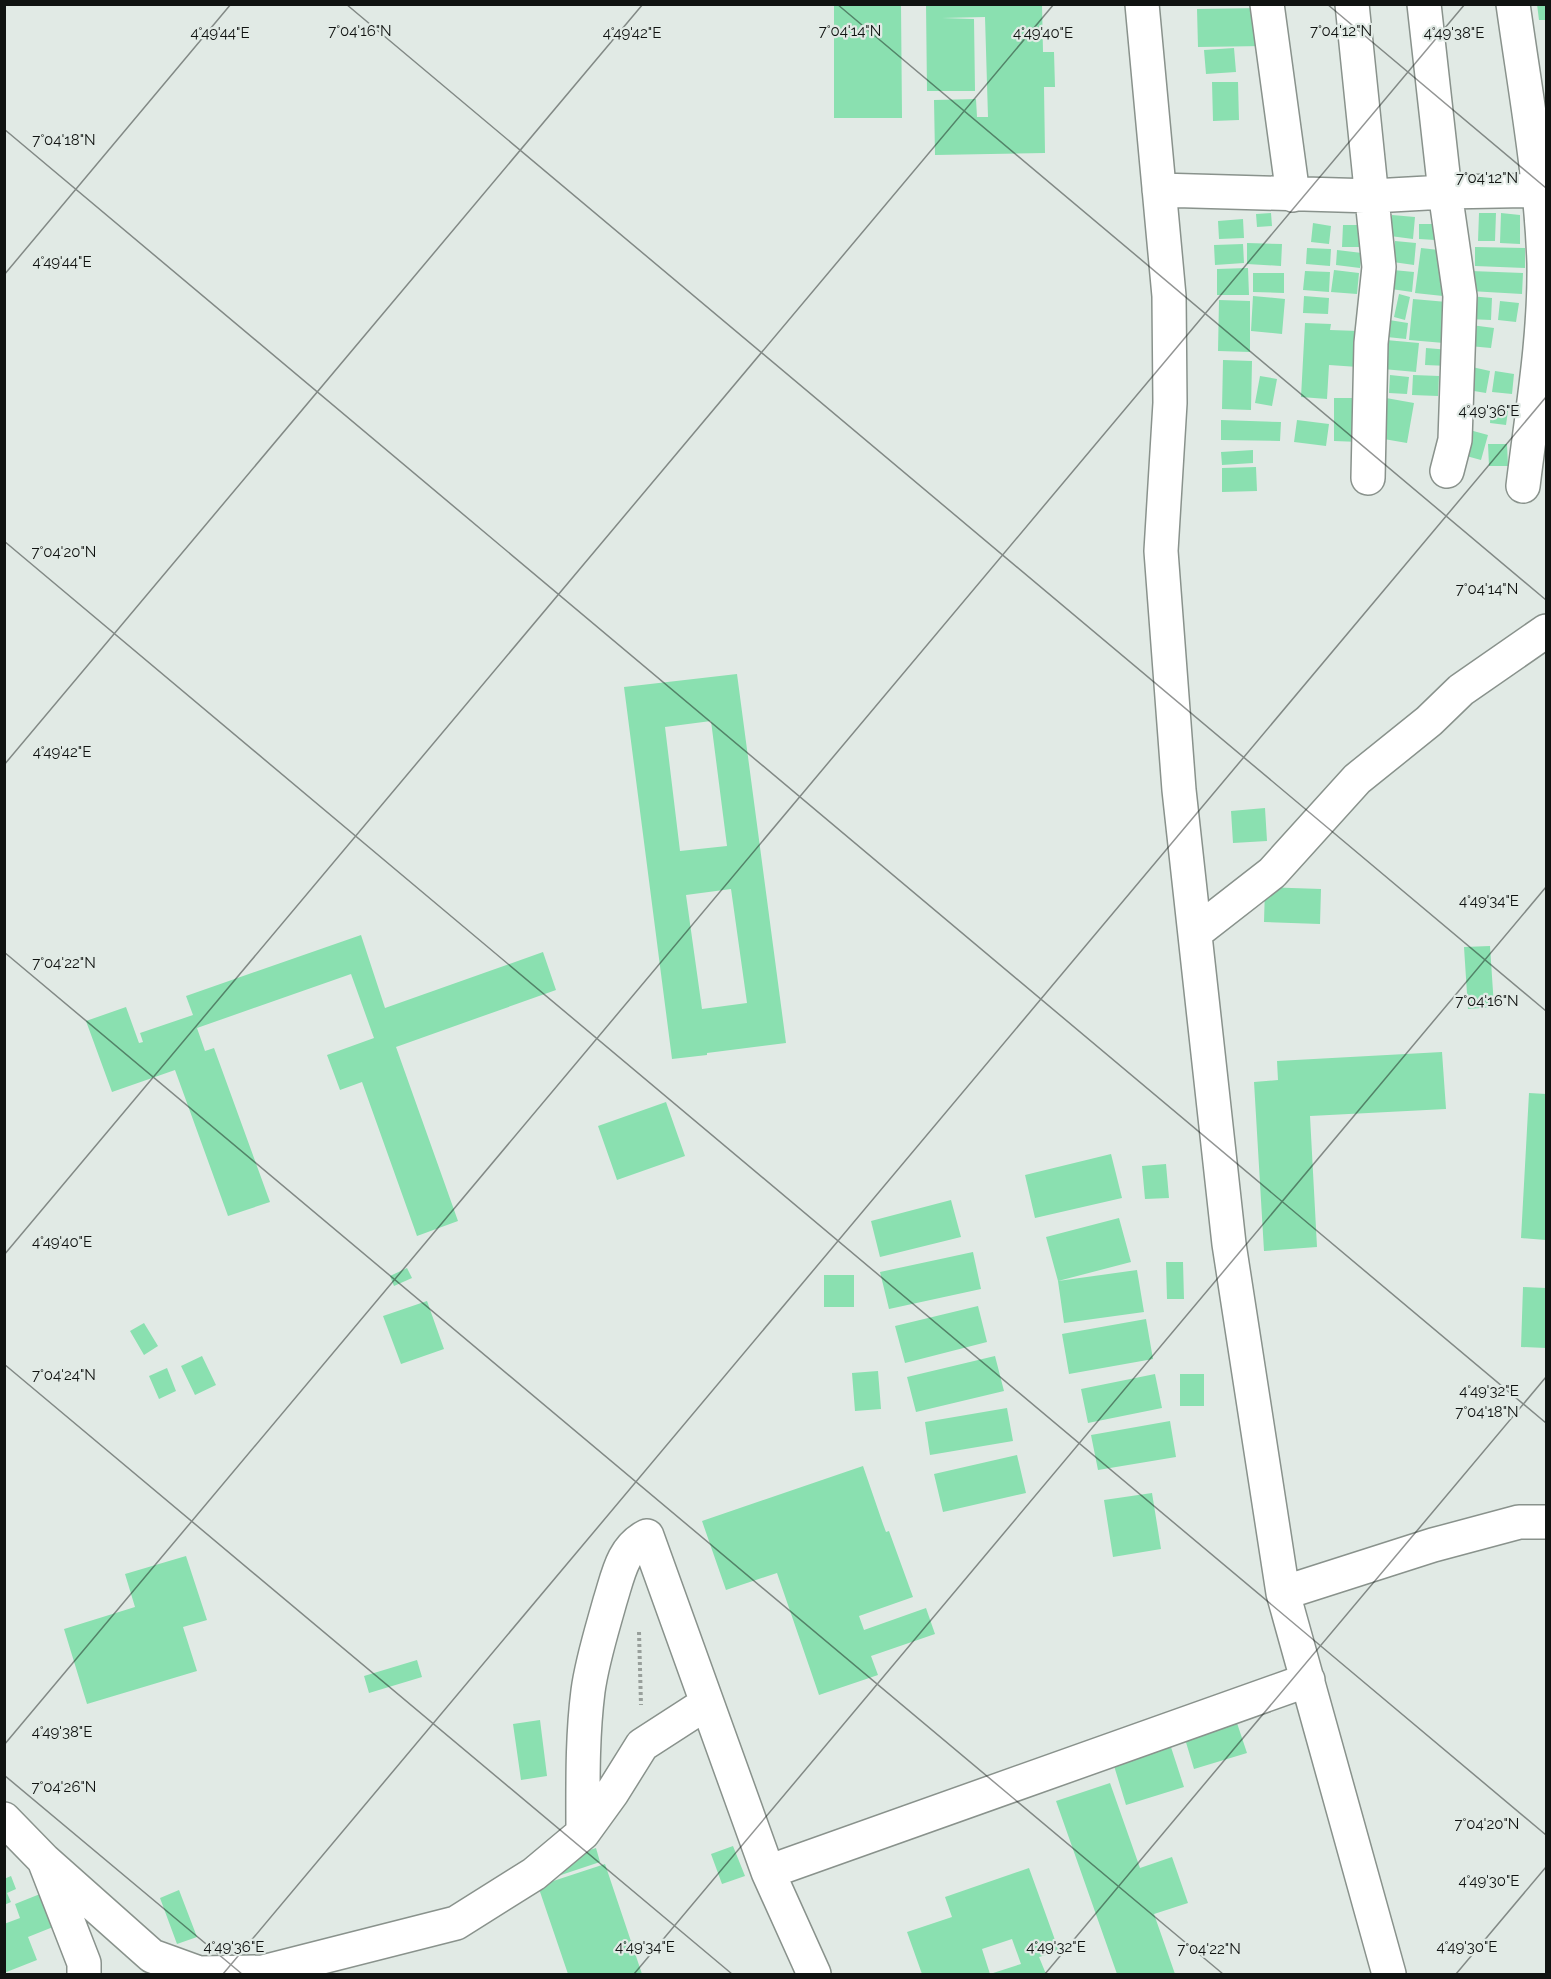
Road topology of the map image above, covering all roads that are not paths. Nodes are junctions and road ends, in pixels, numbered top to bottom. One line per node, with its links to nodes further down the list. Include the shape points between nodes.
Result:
1 (1142, 4): 6 (street)
2 (1267, 4): 9 (street)
3 (1352, 4): 10 (street)
4 (1424, 4): 8 (street)
5 (1513, 4): 7 (street)
6 (1159, 190): 9 (street); 15 (street, via 1169,296 1170,391 1161,551 1179,790)
7 (1543, 190): 8 (street); 13 (street, via 1540,349)
8 (1445, 192): 10 (street); 11 (street, via 1460,296 1455,440)
9 (1293, 195): 10 (street)
10 (1372, 196): 12 (street, via 1379,267 1371,343)
11 (1447, 471)
12 (1368, 478)
13 (1523, 486)
14 (1546, 631): 15 (street, via 1461,690 1357,779 1272,873)
15 (1195, 933): 17 (street, via 1229,1244)
16 (1546, 1522): 17 (street, via 1519,1522 1433,1545)
17 (1283, 1593): 18 (street)
18 (1308, 1680): 23 (street); 26 (street)
19 (706, 1703): 21 (street, via 642,1745); 21 (street, via 647,1536 627,1552 602,1628 589,1689); 23 (street)
20 (4, 1819): 22 (street)
21 (583, 1833): 22 (street, via 534,1874 456,1923 262,1972 199,1973 152,1956)
22 (44, 1860): 24 (street, via 84,1963)
23 (768, 1872): 25 (street)
24 (84, 1974)
25 (814, 1974)
26 (1389, 1974)

